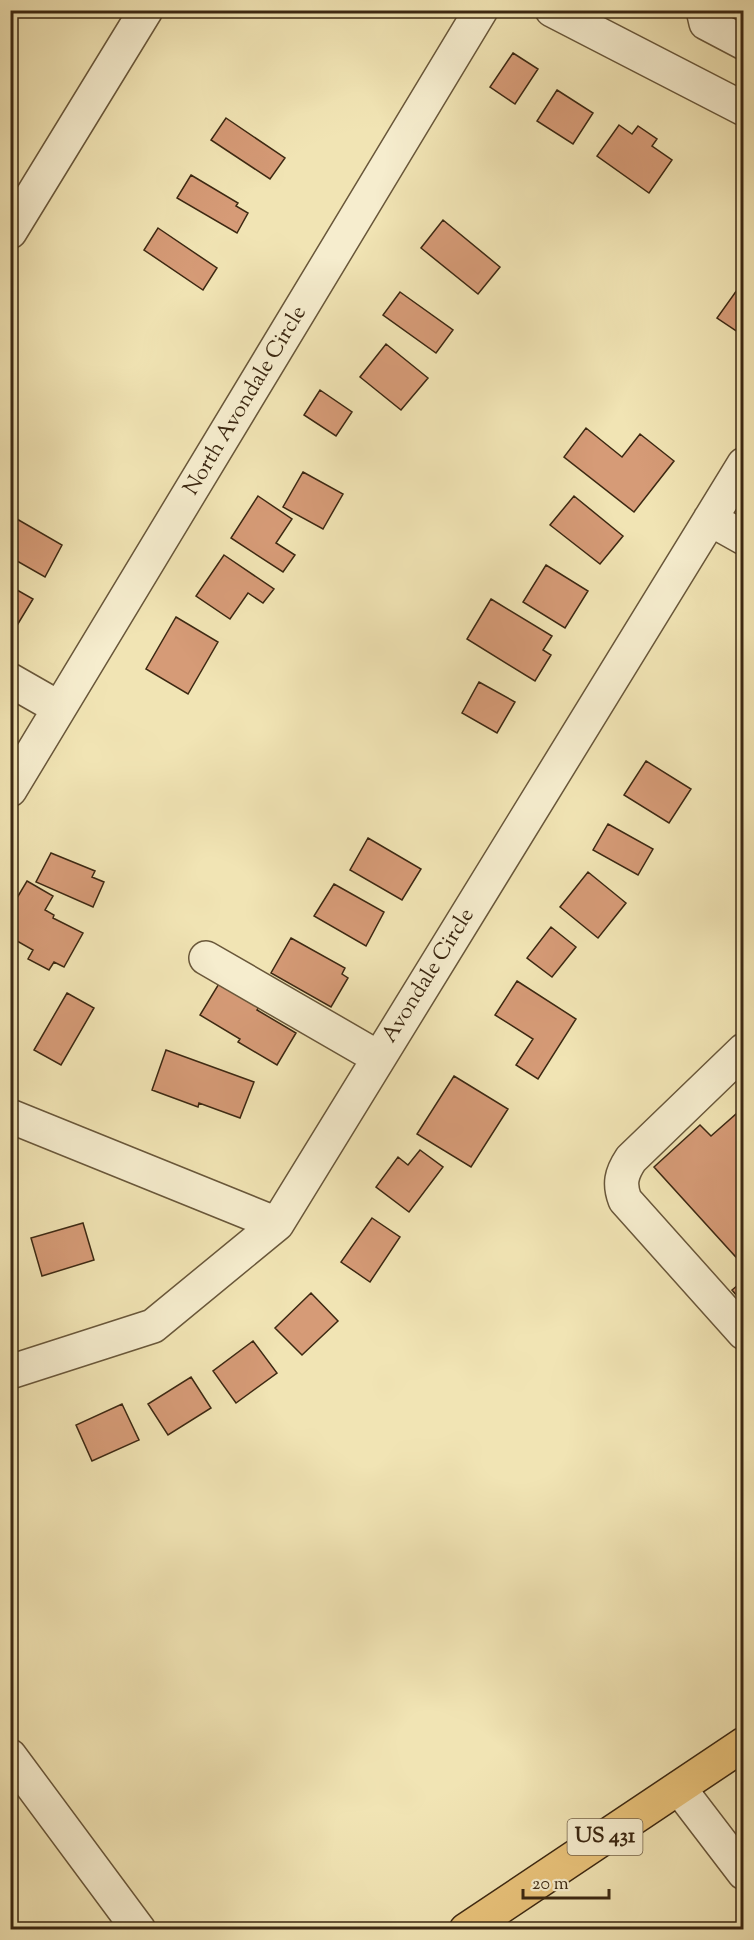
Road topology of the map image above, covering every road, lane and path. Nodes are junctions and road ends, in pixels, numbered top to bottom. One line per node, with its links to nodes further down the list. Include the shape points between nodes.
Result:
1 (146, 10): 7 (street)
2 (481, 10): 12 (street, North Avondale Circle)
3 (552, 10): 6 (street)
4 (702, 10): 5 (street, via 706,23)
5 (744, 44)
6 (744, 109)
7 (10, 232)
8 (744, 464): 9 (street, Avondale Circle)
9 (710, 519): 10 (street); 16 (street, Avondale Circle)
10 (744, 538)
11 (10, 680): 12 (street)
12 (59, 708): 13 (street, North Avondale Circle)
13 (10, 790)
14 (206, 958): 16 (street)
15 (744, 1050): 19 (street, via 631,1159 623,1171 620,1187 625,1200)
16 (379, 1058): 18 (street, Avondale Circle)
17 (10, 1116): 18 (street)
18 (277, 1224): 20 (street, Avondale Circle, via 153,1326)
19 (744, 1333)
20 (10, 1371)
21 (744, 1744): 23 (main road, US 431)
22 (10, 1756): 25 (street)
23 (679, 1788): 24 (street); 26 (main road, US 431)
24 (744, 1874)
25 (139, 1929)
26 (466, 1929)

